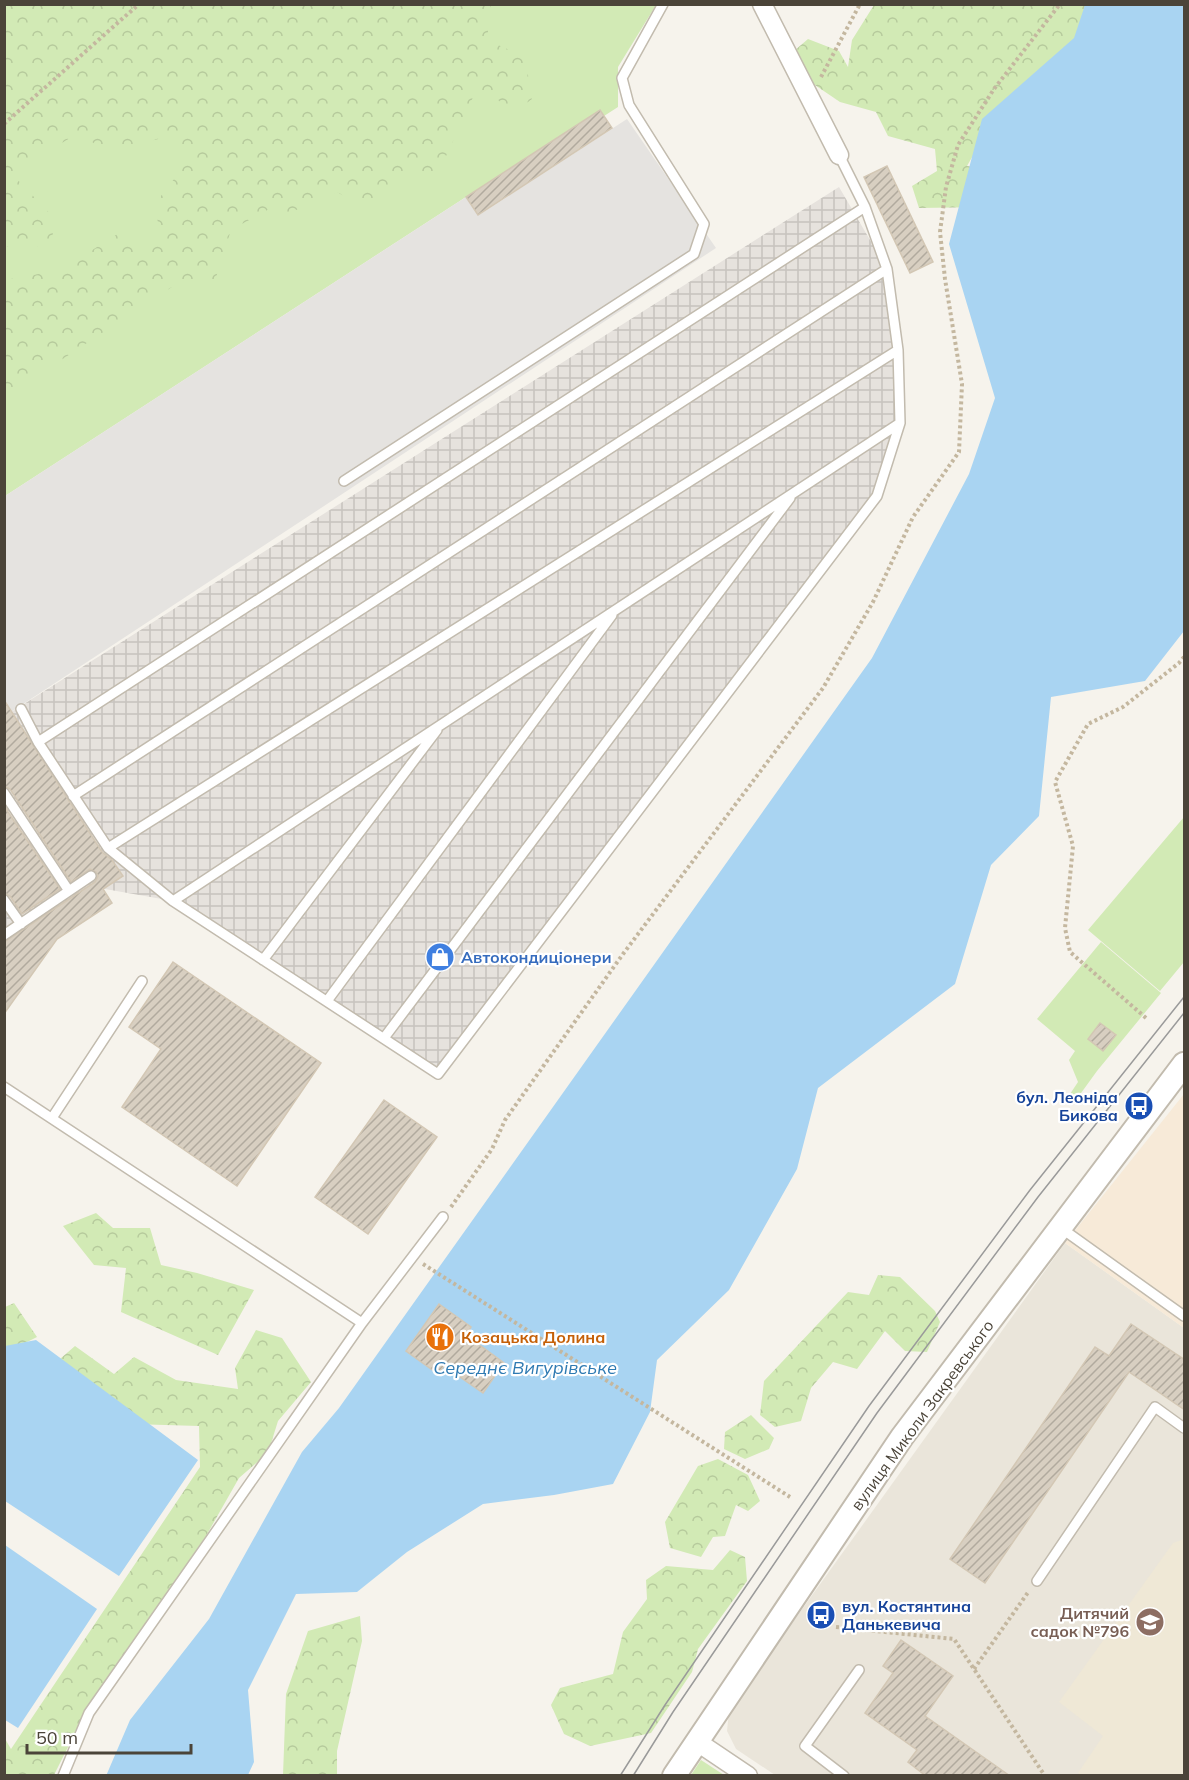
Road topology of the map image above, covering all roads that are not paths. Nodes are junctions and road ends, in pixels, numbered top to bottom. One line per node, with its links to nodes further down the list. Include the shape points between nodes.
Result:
1 (663, 4): 8 (lane, via 622,78 629,105 704,224 694,254)
2 (762, 4): 3 (street)
3 (839, 155): 4 (lane)
4 (865, 207): 5 (lane); 13 (lane)
5 (887, 269): 6 (lane); 15 (lane)
6 (898, 350): 7 (lane); 16 (lane)
7 (900, 423): 9 (lane); 26 (lane, via 877,496 438,1074)
8 (344, 481)
9 (795, 491): 10 (lane); 26 (lane)
10 (616, 610): 12 (lane); 25 (lane)
11 (21, 709): 13 (lane)
12 (441, 724): 20 (lane); 23 (lane)
13 (38, 742): 15 (lane)
14 (4, 793): 18 (lane)
15 (73, 796): 16 (lane)
16 (108, 848): 20 (lane)
17 (91, 876): 18 (lane)
18 (69, 891): 21 (lane)
19 (4, 900): 21 (lane)
20 (173, 901): 23 (lane)
21 (21, 924): 22 (lane)
22 (4, 934)
23 (263, 960): 25 (lane)
24 (142, 981): 29 (lane)
25 (327, 1001): 26 (lane)
26 (384, 1038)
27 (1185, 1064): 31 (street, вулиця Миколи Закревського)
28 (4, 1087): 29 (lane)
29 (52, 1118): 33 (lane)
30 (443, 1217): 33 (lane)
31 (1061, 1228): 32 (lane); 37 (street, вулиця Миколи Закревського, via 902,1437)
32 (1185, 1316)
33 (362, 1323): 38 (lane, via 90,1713)
34 (1185, 1428): 35 (lane, via 1155,1407)
35 (1037, 1581)
36 (859, 1670): 41 (lane, via 805,1746)
37 (696, 1741): 39 (street, вулиця Миколи Закревського); 40 (street)
38 (63, 1776)
39 (674, 1776)
40 (748, 1776)
41 (844, 1776)

